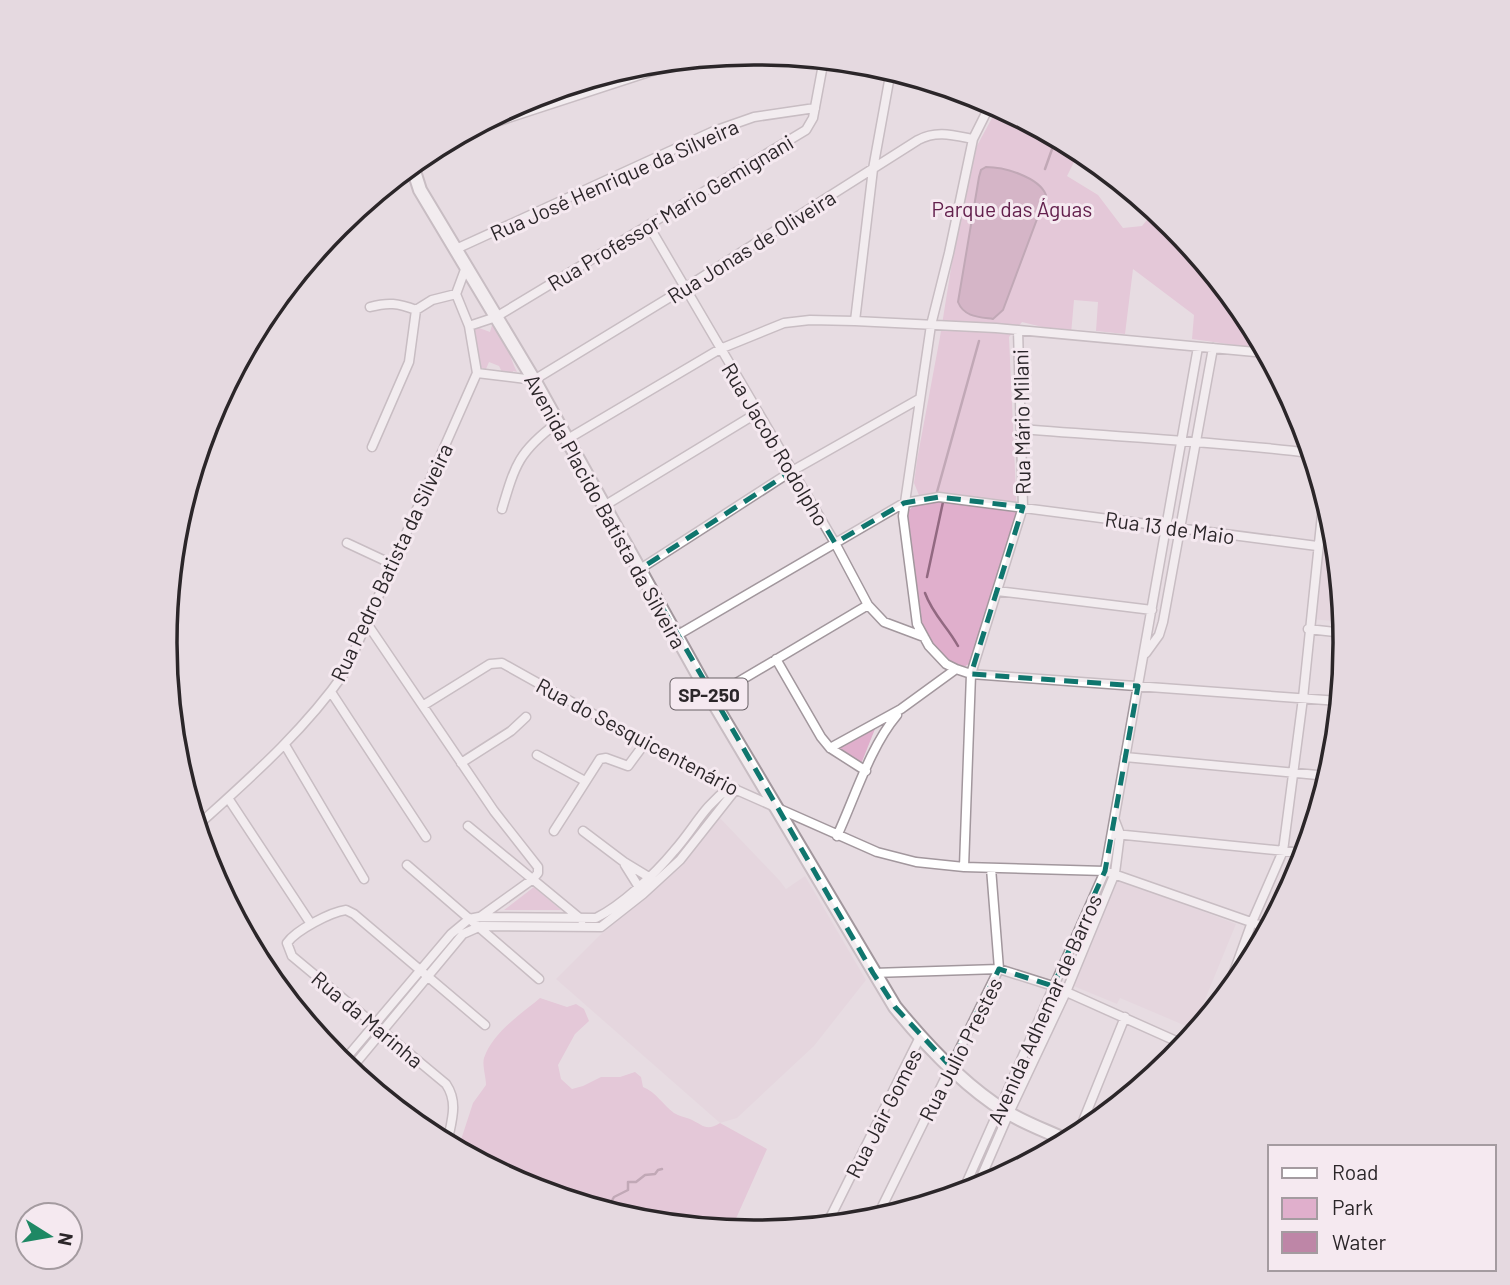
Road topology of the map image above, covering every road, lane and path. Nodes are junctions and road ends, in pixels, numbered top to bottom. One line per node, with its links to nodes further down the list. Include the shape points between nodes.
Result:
1 (822, 69): 4 (street, Rua Professor Mario Gemignani)
2 (627, 79): 5 (street)
3 (889, 81): 8 (street)
4 (816, 108): 12 (street, Rua Professor Mario Gemignani, via 806,130); 13 (street, Rua José Henrique da Silveira, via 754,117 715,131)
5 (529, 111)
6 (986, 113): 7 (street)
7 (973, 139): 8 (street, Rua Jonas de Oliveira, via 928,134); 21 (street)
8 (873, 169): 15 (street, Rua Jonas de Oliveira); 20 (street)
9 (415, 175): 11 (main road, Avenida Placido Batista da Silveira / SP-250)
10 (410, 179): 11 (main road, Avenida Placido Batista da Silveira / SP-250)
11 (418, 186): 13 (main road, Avenida Placido Batista da Silveira / SP-250)
12 (649, 226): 15 (street, Rua Jacob Rodolpho); 19 (street, Rua Professor Mario Gemignani)
13 (456, 249): 14 (main road, Avenida Placido Batista da Silveira / SP-250)
14 (466, 267): 16 (street); 19 (main road, Avenida Placido Batista da Silveira / SP-250)
15 (685, 288): 26 (street, Rua Jacob Rodolpho); 29 (street, Rua Jonas de Oliveira)
16 (456, 294): 18 (street); 22 (street)
17 (370, 307): 18 (street, via 386,302)
18 (415, 310): 37 (street, via 409,362)
19 (496, 317): 22 (street, Rua Professor Mario Gemignani); 29 (main road, Avenida Placido Batista da Silveira / SP-250)
20 (855, 321): 21 (street); 26 (street, via 784,323)
21 (931, 325): 23 (street); 30 (street)
22 (469, 326): 28 (street)
23 (1018, 330): 24 (street); 33 (street, Rua Mário Milani)
24 (1198, 346): 25 (street); 35 (street)
25 (1213, 348): 27 (street); 36 (street)
26 (720, 349): 31 (street, Rua Jacob Rodolpho); 34 (street)
27 (1253, 351)
28 (477, 373): 29 (street); 50 (street, Rua Pedro Batista da Silveira)
29 (534, 380): 32 (main road, Avenida Placido Batista da Silveira / SP-250)
30 (919, 399): 39 (street); 40 (street)
31 (757, 413): 39 (street, Rua Jacob Rodolpho); 41 (street)
32 (557, 423): 34 (main road, Avenida Placido Batista da Silveira / SP-250); 43 (street, via 524,454)
33 (1022, 429): 35 (street); 42 (street, Rua Mário Milani)
34 (566, 440): 41 (main road, Avenida Placido Batista da Silveira / SP-250)
35 (1182, 442): 36 (street); 45 (street)
36 (1196, 443): 38 (street); 46 (street)
37 (372, 447)
38 (1300, 452)
39 (792, 471): 48 (street, Rua Jacob Rodolpho); 51 (street)
40 (904, 503): 42 (street, Rua 13 de Maio, via 939,497); 48 (street); 59 (street, via 917,624)
41 (604, 506): 51 (main road, Avenida Placido Batista da Silveira / SP-250)
42 (1023, 507): 45 (street, Rua 13 de Maio); 52 (street, Rua Mário Milani)
43 (502, 509)
44 (1320, 523): 49 (street)
45 (1166, 527): 46 (street, Rua 13 de Maio); 54 (street)
46 (1180, 529): 49 (street, Rua 13 de Maio); 60 (street, via 1163,622)
47 (347, 543): 50 (street)
48 (835, 544): 53 (street, Rua Jacob Rodolpho); 58 (street)
49 (1317, 546): 56 (street)
50 (391, 564): 55 (street, Rua Pedro Batista da Silveira)
51 (640, 569): 58 (main road, Avenida Placido Batista da Silveira / SP-250)
52 (997, 591): 54 (street); 63 (street, Rua Mário Milani)
53 (868, 605): 59 (street, Rua Jacob Rodolpho, via 884,622); 61 (street)
54 (1152, 610): 60 (street)
55 (366, 622): 65 (street, Rua Pedro Batista da Silveira, via 345,672); 69 (street)
56 (1308, 629): 57 (street); 67 (street)
57 (1333, 632)
58 (676, 636): 66 (main road, Avenida Placido Batista da Silveira / SP-250)
59 (924, 637): 62 (street)
60 (1144, 656): 64 (street)
61 (776, 659): 66 (street); 74 (street)
62 (956, 670): 63 (street); 70 (street)
63 (971, 674): 64 (street); 96 (street, Rua Mário Milani)
64 (1138, 686): 67 (street); 76 (street)
65 (331, 692): 73 (street, Rua Pedro Batista da Silveira); 91 (street)
66 (711, 698): 84 (main road, Avenida Placido Batista da Silveira / SP-250)
67 (1303, 698): 68 (street); 79 (street)
68 (1330, 700)
69 (424, 705): 72 (street, Rua do Sesquicentenário, via 490,664 502,663); 77 (street)
70 (901, 709): 74 (street); 78 (street)
71 (526, 718): 77 (street)
72 (645, 743): 81 (street, via 628,766 600,759); 82 (street, Rua do Sesquicentenário)
73 (285, 746): 83 (street, Rua Pedro Batista da Silveira); 99 (street)
74 (830, 748): 78 (street)
75 (537, 755): 81 (street)
76 (1125, 757): 79 (street); 89 (street)
77 (461, 763): 100 (street, via 538,866)
78 (866, 771): 90 (street)
79 (1294, 774): 80 (street); 92 (street)
80 (1317, 775)
81 (585, 781): 87 (street)
82 (733, 788): 84 (street, Rua do Sesquicentenário); 101 (street, via 680,860)
83 (228, 798): 85 (street, Rua Pedro Batista da Silveira); 107 (street)
84 (775, 806): 90 (street, Rua do Sesquicentenário); 115 (main road, Avenida Placido Batista da Silveira / SP-250)
85 (205, 819)
86 (468, 826): 100 (street)
87 (554, 831)
88 (583, 831): 94 (street)
89 (1116, 834): 92 (street); 98 (street, Avenida Adhemar de Barros)
90 (837, 836): 96 (street, Rua do Sesquicentenário, via 916,862)
91 (426, 837)
92 (1283, 851): 93 (street); 105 (street)
93 (1293, 852)
94 (624, 862): 101 (street); 102 (street)
95 (407, 865): 103 (street)
96 (964, 867): 97 (street, Rua do Sesquicentenário)
97 (991, 868): 98 (street, Rua do Sesquicentenário); 113 (street, Rua Julio Prestes)
98 (1110, 872): 105 (street, Rua do Sesquicentenário); 110 (street, Avenida Adhemar de Barros); 111 (street, Avenida Adhemar de Barros)
99 (364, 879)
100 (533, 879): 104 (street); 106 (street)
101 (653, 879): 102 (street)
102 (641, 890): 104 (street, via 606,913); 109 (street, via 610,922)
103 (469, 919): 106 (street); 114 (street, via 451,934)
104 (581, 920): 106 (street); 109 (street)
105 (1252, 922): 108 (street, Rua do Sesquicentenário); 112 (street)
106 (479, 923): 109 (street); 114 (street); 116 (street)
107 (312, 924): 114 (street, via 346,910); 121 (street, Rua da Marinha, via 290,939 287,947 292,956)
108 (1259, 924)
109 (589, 928)
110 (1079, 931): 111 (street); 117 (street, Avenida Adhemar de Barros)
111 (1090, 936): 118 (street, Avenida Adhemar de Barros)
112 (1241, 954)
113 (999, 969): 115 (street); 117 (street); 126 (street, Rua Julio Prestes)
114 (424, 973): 120 (street); 121 (street)
115 (873, 973): 122 (main road, Avenida Placido Batista da Silveira / SP-250)
116 (539, 979)
117 (1053, 986): 118 (street); 127 (street, Avenida Adhemar de Barros)
118 (1066, 992): 119 (street); 127 (street, Avenida Adhemar de Barros)
119 (1125, 1017): 123 (street); 128 (street)
120 (485, 1025)
121 (379, 1027): 124 (street); 125 (street); 129 (street, Rua da Marinha, via 452,1093 455,1103)
122 (920, 1037): 126 (main road, Avenida Placido Batista da Silveira / SP-250); 134 (street, Rua Jair Gomes)
123 (1174, 1040)
124 (350, 1055)
125 (356, 1061)
126 (950, 1066): 127 (main road, Avenida Placido Batista da Silveira / SP-250); 133 (street, Rua Julio Prestes)
127 (1004, 1110): 130 (main road, Avenida Placido Batista da Silveira / SP-250); 131 (street, Avenida Adhemar de Barros); 132 (street, Avenida Adhemar de Barros)
128 (1085, 1117)
129 (449, 1133)
130 (1056, 1135)
131 (981, 1174)
132 (969, 1179)
133 (882, 1206)
134 (832, 1215)

